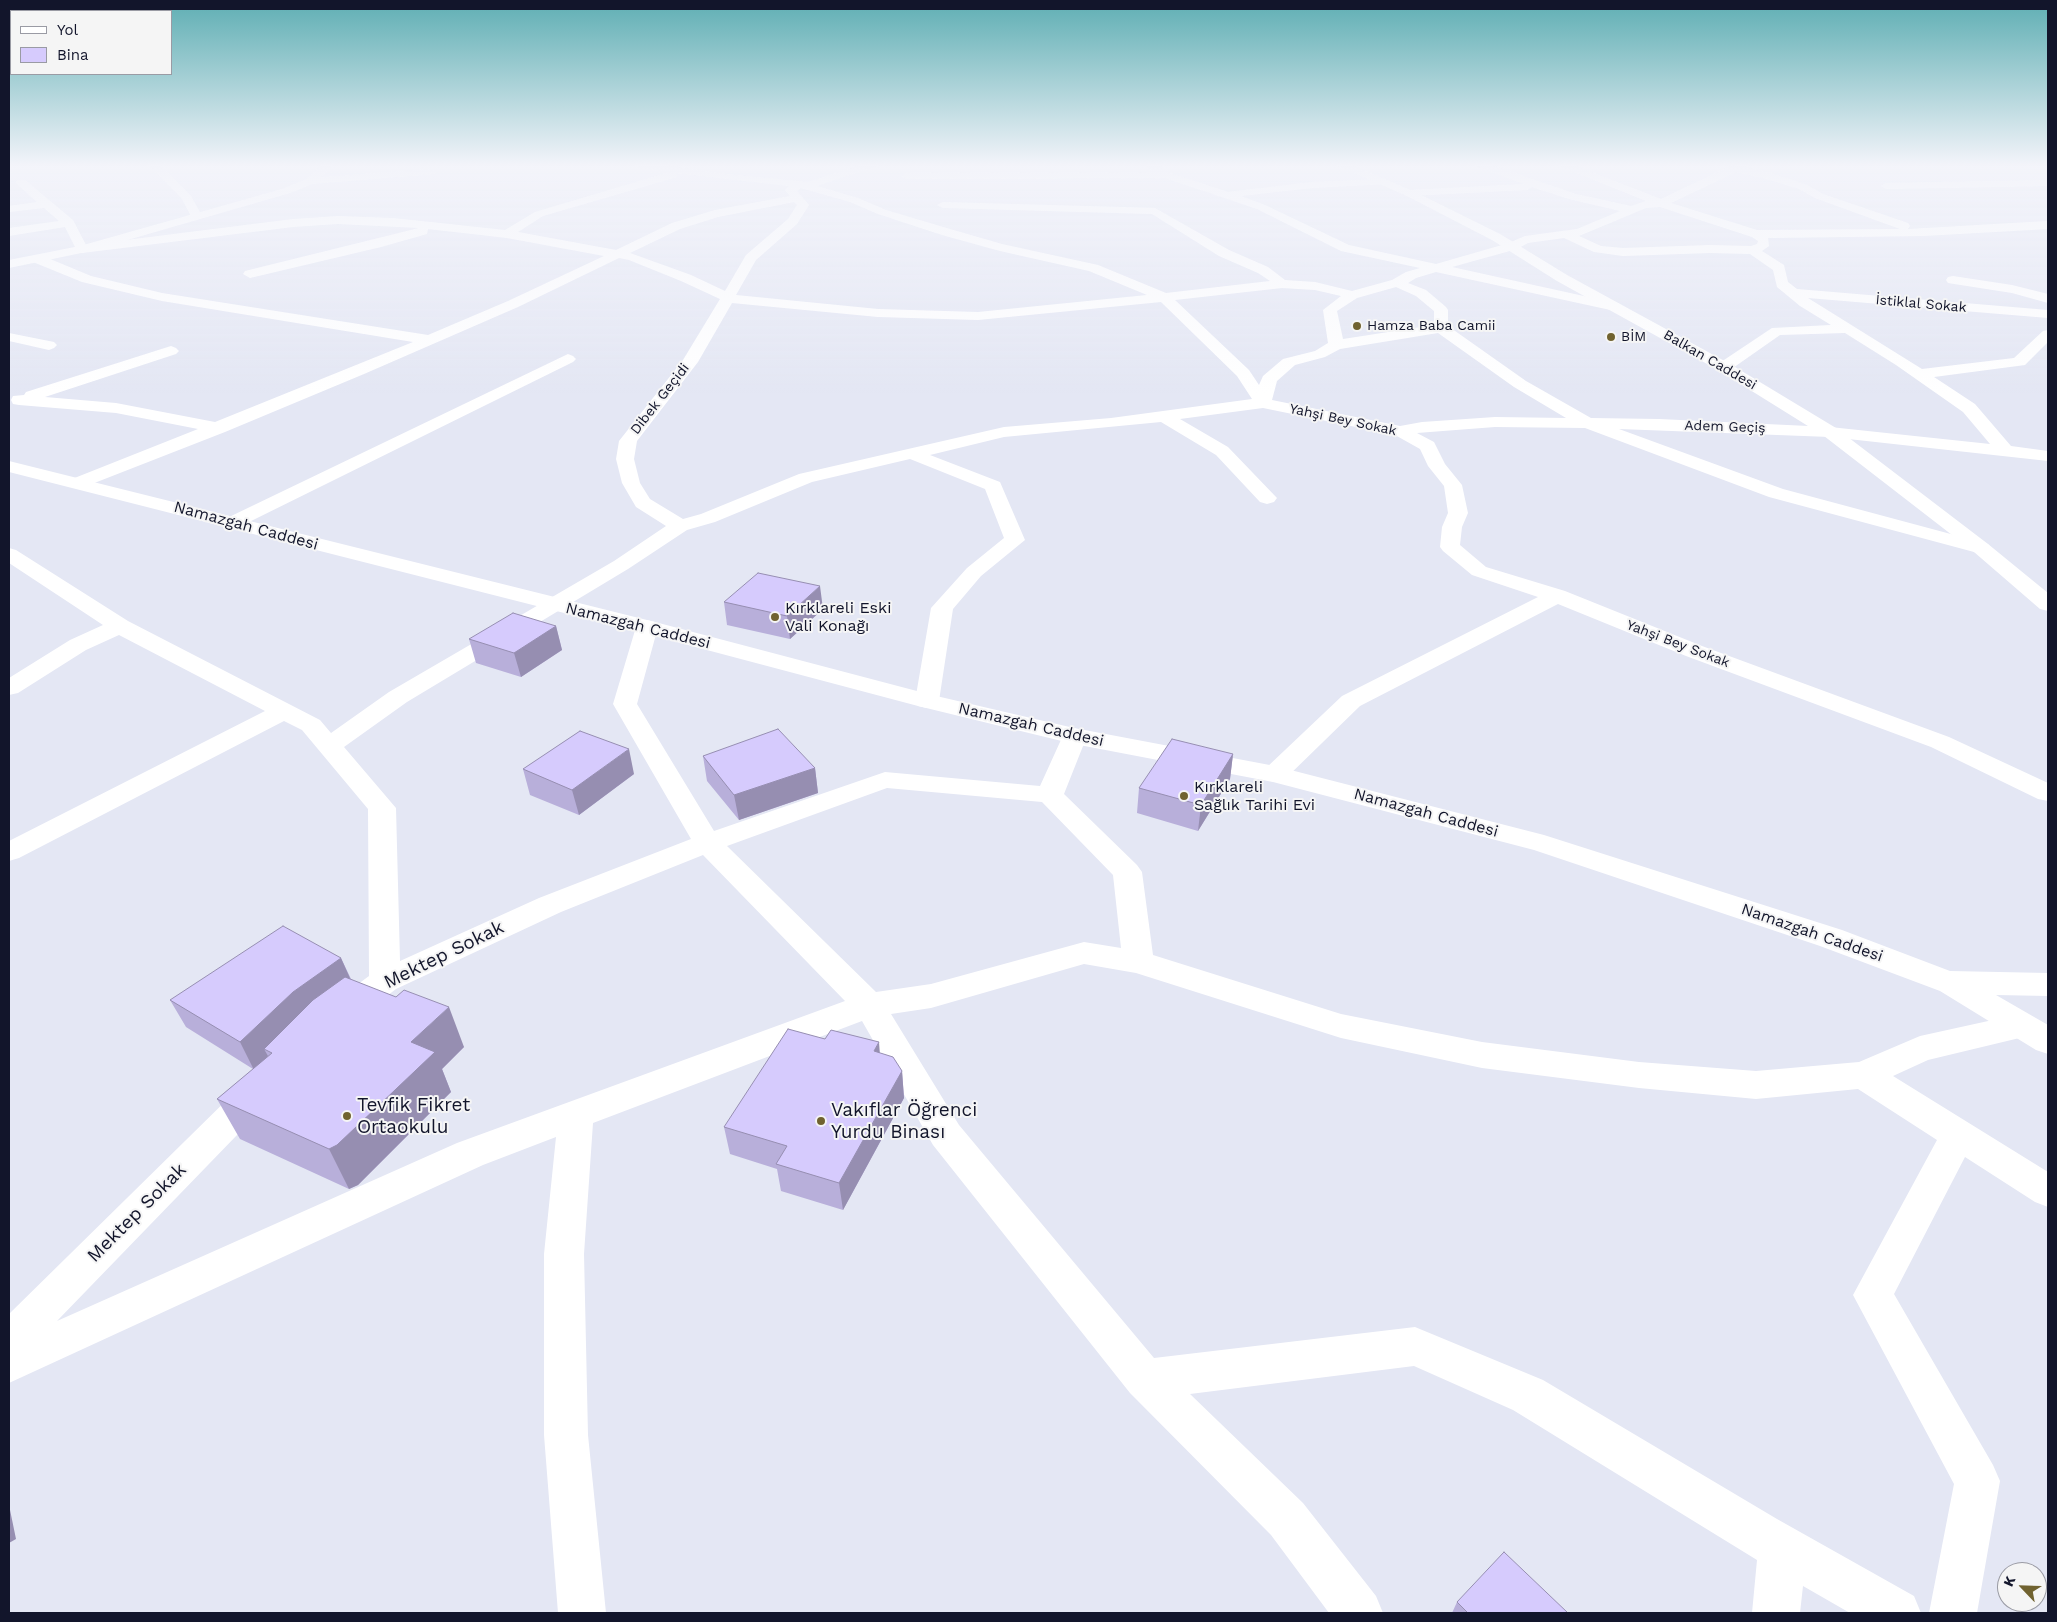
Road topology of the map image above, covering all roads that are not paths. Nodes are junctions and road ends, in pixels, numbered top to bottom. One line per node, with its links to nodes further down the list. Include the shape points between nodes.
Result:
1 (78, 241): 16 (street)
2 (111, 241): 16 (street)
3 (149, 241): 16 (street)
4 (388, 241): 22 (street)
5 (543, 241): 18 (street)
6 (645, 241): 18 (street)
7 (770, 241): 29 (street, Dibek Geçidi, via 751,258)
8 (977, 241): 28 (street, via 1093,268)
9 (1204, 241): 25 (street, via 1263,270)
10 (1330, 241): 21 (street, via 1345,248)
11 (1503, 241): 15 (street, Balkan Caddesi)
12 (1524, 241): 15 (street)
13 (1580, 241): 17 (street, via 1598,249 1623,252)
14 (1764, 241): 17 (street, via 1763,246)
15 (1513, 246): 21 (street); 31 (street, Balkan Caddesi)
16 (82, 249): 19 (street)
17 (1753, 250): 26 (street, via 1779,268 1782,284)
18 (616, 254): 29 (street, via 686,278); 37 (street)
19 (38, 259): 20 (street); 37 (street, via 87,279 162,297)
20 (9, 264)
21 (1440, 267): 24 (street, via 1411,275); 31 (street)
22 (250, 274)
23 (1953, 280): 30 (street, via 2012,289)
24 (1397, 283): 27 (street); 33 (street, via 1421,293 1441,310)
25 (1282, 284): 27 (street, via 1315,286); 28 (street)
26 (1793, 293): 32 (street, İstiklal Sokak); 34 (street)
27 (1352, 295): 39 (street, via 1330,310)
28 (1164, 297): 29 (street, via 978,316 878,314); 45 (street, via 1243,373)
29 (728, 298): 58 (street, Dibek Geçidi, via 690,362 628,441 626,459 632,483 643,503)
30 (2048, 299)
31 (1615, 307): 42 (street, Balkan Caddesi)
32 (2048, 314)
33 (1442, 328): 39 (street); 47 (street, via 1520,384)
34 (1846, 328): 42 (street, via 1777,330); 43 (street)
35 (2048, 334): 43 (street, via 2019,362)
36 (9, 337): 38 (street)
37 (430, 340): 48 (street)
38 (49, 345)
39 (1336, 345): 45 (street, via 1320,354 1289,362 1268,379)
40 (171, 351): 44 (street)
41 (568, 359): 57 (street)
42 (1724, 367): 50 (street, Balkan Caddesi)
43 (1920, 374): 51 (street, via 1969,408)
44 (14, 401): 48 (street, via 116,408)
45 (1263, 403): 46 (street, Yahşi Bey Sokak); 49 (street, Yahşi Bey Sokak)
46 (1164, 417): 52 (street, Yahşi Bey Sokak, via 1004,432); 56 (street, via 1222,451)
47 (1587, 423): 49 (street, Adem Geçiş, via 1495,422); 50 (street, Adem Geçiş); 59 (street, via 1776,493)
48 (219, 428): 55 (street)
49 (1400, 431): 61 (street, Yahşi Bey Sokak, via 1428,446 1437,466 1453,485 1458,513 1452,527 1450,547 1479,571)
50 (1830, 432): 51 (street, Adem Geçiş); 59 (street, Balkan Caddesi)
51 (2004, 450): 53 (street, Adem Geçiş)
52 (910, 454): 58 (street, Yahşi Bey Sokak, via 806,478); 67 (street, via 993,486 1015,540 974,572 942,608)
53 (2048, 456)
54 (9, 467): 55 (street, Namazgah Caddesi)
55 (79, 483): 57 (street, Namazgah Caddesi)
56 (1266, 498)
57 (234, 522): 62 (street, Namazgah Caddesi)
58 (680, 526): 62 (street, via 621,566)
59 (1980, 548): 63 (street, Balkan Caddesi)
60 (9, 554): 64 (street)
61 (1557, 596): 71 (street, via 1351,701); 72 (street, Yahşi Bey Sokak, via 1940,742)
62 (553, 604): 65 (street, Namazgah Caddesi); 70 (street, via 398,697)
63 (2048, 604)
64 (120, 626): 66 (street, via 78,645); 68 (street)
65 (647, 627): 67 (street, Namazgah Caddesi); 74 (street, via 625,704)
66 (9, 688)
67 (927, 701): 69 (street, Namazgah Caddesi)
68 (284, 711): 70 (street, via 311,725); 75 (street)
69 (1074, 736): 71 (street, Namazgah Caddesi); 73 (street)
70 (329, 746): 77 (street, via 382,808)
71 (1275, 774): 78 (street, Namazgah Caddesi, via 1544,844 1831,938)
72 (2048, 794)
73 (1050, 795): 74 (street, Mektep Sokak, via 885,780); 76 (street, via 1127,872)
74 (707, 843): 77 (street, Mektep Sokak, via 550,905); 80 (street)
75 (9, 852)
76 (1138, 962): 80 (street, via 1084,953 931,996); 84 (street, via 1341,1026 1482,1055 1639,1075 1756,1085)
77 (385, 981): 81 (street, Mektep Sokak)
78 (1948, 982): 79 (street, Namazgah Caddesi); 82 (street)
79 (2048, 984)
80 (869, 1005): 85 (street); 90 (street, via 946,1135)
81 (319, 1030)
82 (2034, 1034): 84 (street, via 1920,1049)
83 (278, 1071): 88 (street, Mektep Sokak)
84 (1863, 1075): 86 (street)
85 (576, 1114): 89 (street, via 470,1154); 92 (street, via 564,1254 566,1434)
86 (1958, 1135): 87 (street); 96 (street, via 1873,1295 1976,1481)
87 (2048, 1192)
88 (9, 1342)
89 (9, 1363)
90 (1145, 1379): 91 (street, via 1415,1346 1528,1395); 93 (street, via 1287,1519)
91 (1782, 1549): 94 (street); 95 (street)
92 (582, 1613)
93 (1358, 1613)
94 (1776, 1613)
95 (1897, 1613)
96 (1952, 1613)

